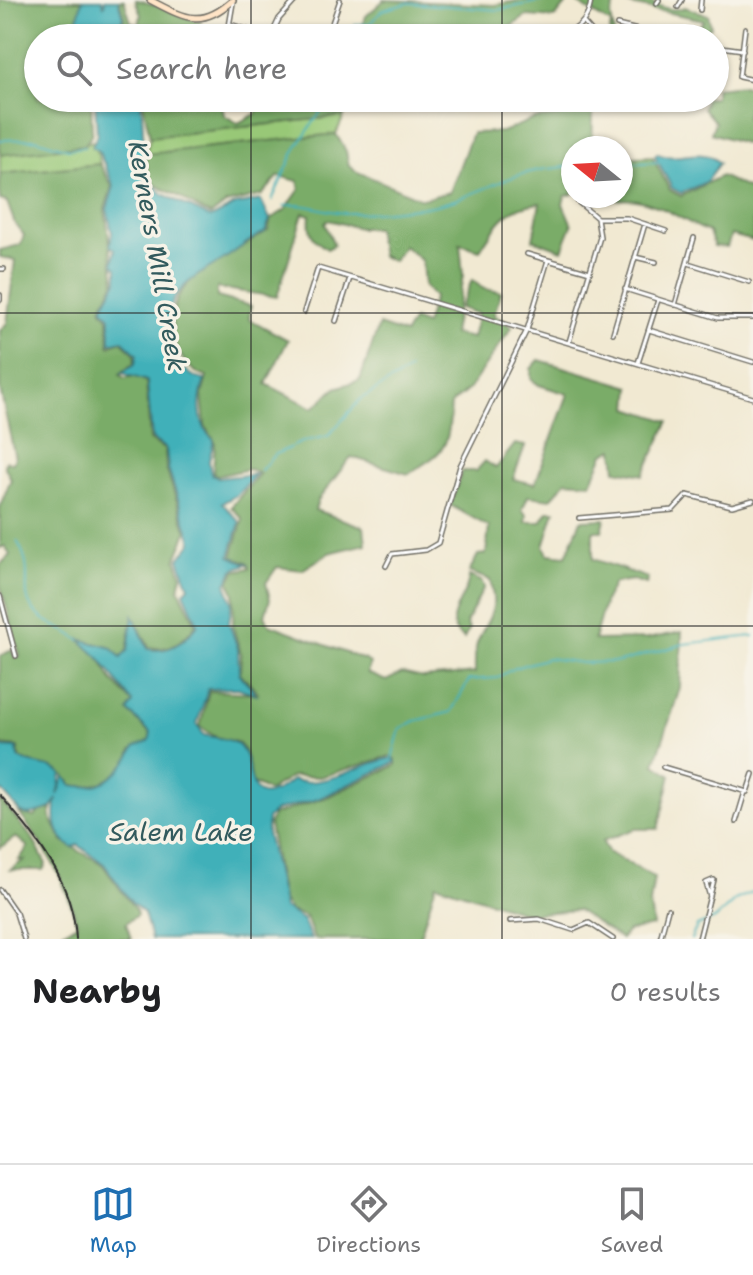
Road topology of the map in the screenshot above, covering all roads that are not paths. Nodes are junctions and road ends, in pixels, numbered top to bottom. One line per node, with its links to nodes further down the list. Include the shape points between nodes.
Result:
1 (150, 0): 2 (main road, via 198,18 217,14)
2 (233, 0): 11 (street)
3 (296, 0): 12 (street)
4 (340, 0): 13 (street)
5 (591, 0): 10 (street)
6 (682, 0): 8 (street)
7 (701, 0): 9 (street)
8 (678, 7)
9 (700, 10)
10 (583, 22): 14 (street)
11 (230, 24)
12 (277, 24)
13 (332, 24)
14 (580, 24)
15 (745, 28): 17 (street)
16 (729, 48): 17 (street)
17 (743, 50): 18 (street, via 739,77)
18 (753, 80)
19 (585, 208): 20 (street)
20 (597, 218): 21 (street, via 619,216); 29 (street, via 600,237)
21 (645, 224): 22 (street); 25 (street)
22 (666, 231)
23 (694, 238): 28 (street)
24 (527, 254): 26 (street)
25 (635, 257): 27 (street); 32 (street)
26 (548, 260): 29 (street); 38 (street)
27 (656, 262)
28 (687, 263): 31 (street); 34 (street)
29 (590, 272): 41 (street)
30 (350, 278): 35 (street, via 318,268); 37 (street); 38 (street)
31 (749, 282)
32 (625, 289): 33 (street); 40 (street)
33 (658, 300): 34 (street); 39 (street)
34 (675, 305): 36 (street, via 723,319)
35 (304, 312)
36 (753, 318)
37 (336, 321)
38 (527, 330): 41 (street); 47 (street, via 460,466 438,543 426,550 392,554)
39 (649, 330): 42 (street); 43 (street)
40 (613, 333)
41 (569, 342): 43 (street)
42 (753, 362)
43 (638, 363): 44 (street)
44 (753, 398)
45 (753, 500): 46 (street, via 732,506 687,495 674,510)
46 (579, 518)
47 (386, 566)
48 (0, 596): 49 (street)
49 (16, 656)
50 (663, 767): 52 (street)
51 (753, 774): 52 (street)
52 (745, 792): 53 (street)
53 (736, 822)
54 (711, 887): 61 (street)
55 (0, 890): 58 (street, via 16,913)
56 (668, 909): 60 (street)
57 (510, 921): 59 (street, via 539,919 573,930 589,923)
58 (24, 939)
59 (613, 939)
60 (660, 939)
61 (699, 939)

